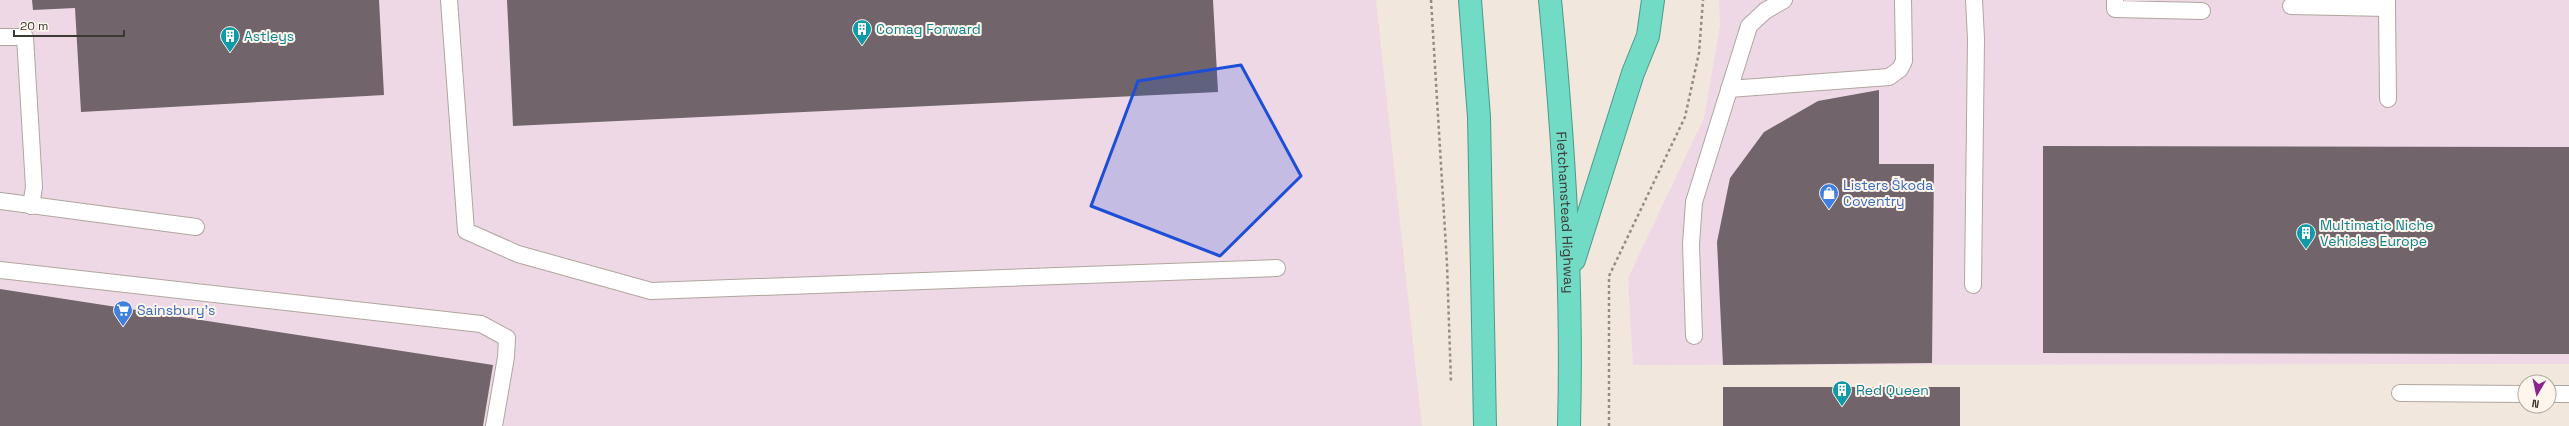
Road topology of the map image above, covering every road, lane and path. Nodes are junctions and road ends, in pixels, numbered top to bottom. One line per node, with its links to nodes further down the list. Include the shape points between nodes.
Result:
1 (449, 0): 20 (lane, via 466,232 518,254 651,291)
2 (1431, 0): 25 (path, via 1447,264)
3 (1470, 0): 31 (highway, via 1479,118)
4 (1550, 0): 22 (highway, Fletchamstead Highway)
5 (1653, 0): 22 (highway, via 1648,36 1633,73)
6 (1703, 0): 33 (path, via 1699,53 1686,117 1609,276)
7 (1784, 0): 15 (lane, via 1765,11 1749,26)
8 (1902, 0): 15 (lane, via 1904,61 1896,74 1889,77)
9 (1974, 0): 23 (lane, via 1976,39)
10 (2115, 0): 13 (lane, via 2115,9)
11 (2387, 4): 12 (lane); 16 (lane)
12 (2291, 6)
13 (2202, 11)
14 (0, 37): 18 (lane, via 25,37 34,187)
15 (1729, 89): 24 (lane, via 1694,202 1691,244)
16 (2388, 99)
17 (0, 201): 18 (lane)
18 (32, 206): 19 (lane)
19 (196, 227)
20 (1277, 268)
21 (0, 270): 30 (lane, via 481,324 506,338 506,357)
22 (1570, 273): 32 (highway, Fletchamstead Highway)
23 (1973, 285)
24 (1694, 336)
25 (1451, 388)
26 (2400, 393): 27 (lane)
27 (2517, 394)
28 (2557, 394): 29 (lane)
29 (2569, 394)
30 (494, 426)
31 (1485, 426)
32 (1569, 426)
33 (1608, 426)

